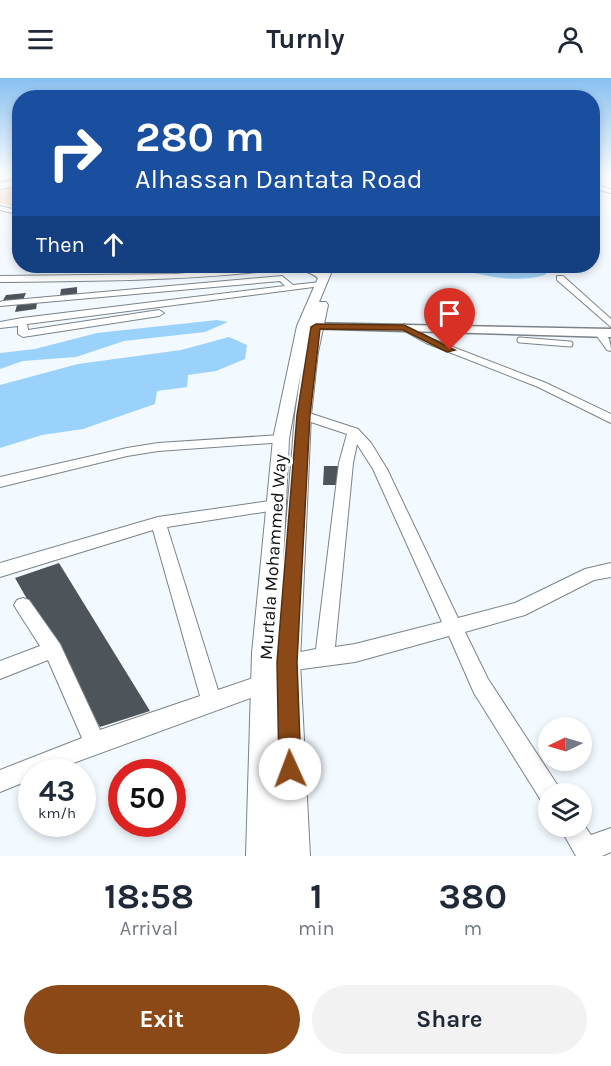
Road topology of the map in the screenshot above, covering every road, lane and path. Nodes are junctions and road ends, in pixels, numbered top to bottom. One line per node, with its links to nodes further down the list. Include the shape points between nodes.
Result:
1 (148, 273): 5 (main road)
2 (218, 273): 4 (main road)
3 (328, 273): 7 (street); 15 (main road, Murtala Mohammed Way)
4 (187, 276): 5 (main road); 8 (street)
5 (0, 277)
6 (560, 278): 13 (street)
7 (290, 287): 8 (street, via 282,278); 9 (street)
8 (185, 288): 10 (street); 11 (street)
9 (200, 300): 10 (street); 12 (street, via 200,306 195,308 24,334)
10 (186, 302): 12 (street)
11 (3, 304)
12 (22, 321): 14 (street)
13 (611, 324)
14 (0, 325)
15 (309, 326): 16 (street); 24 (main road, Murtala Mohammed Way); 27 (main road, Murtala Mohammed Way)
16 (404, 327): 18 (street); 22 (street, via 429,341)
17 (605, 332): 18 (street); 21 (street)
18 (550, 337): 19 (lane); 20 (lane)
19 (520, 340)
20 (570, 344)
21 (611, 348)
22 (542, 385): 23 (street); 25 (street)
23 (611, 408)
24 (303, 415): 26 (street); 37 (main road, Murtala Mohammed Way)
25 (611, 419)
26 (354, 432): 34 (street, via 380,469); 36 (street, via 346,463)
27 (281, 439): 28 (street, via 158,447); 29 (main road, Murtala Mohammed Way)
28 (0, 482)
29 (277, 505): 30 (street); 39 (main road, Murtala Mohammed Way)
30 (159, 523): 31 (street); 40 (street)
31 (0, 570)
32 (611, 570): 34 (street, via 591,574 519,610)
33 (23, 605): 35 (street)
34 (453, 627): 36 (street); 43 (street, via 481,686)
35 (53, 650): 38 (street); 41 (street)
36 (325, 657): 37 (street)
37 (287, 662): 48 (main road, Murtala Mohammed Way)
38 (0, 670)
39 (265, 683): 40 (street); 47 (main road, Murtala Mohammed Way)
40 (212, 702): 41 (street)
41 (95, 743): 42 (street)
42 (0, 781)
43 (543, 783)
44 (578, 837): 46 (street)
45 (611, 840): 46 (street)
46 (588, 853)
47 (262, 856)
48 (294, 856)

